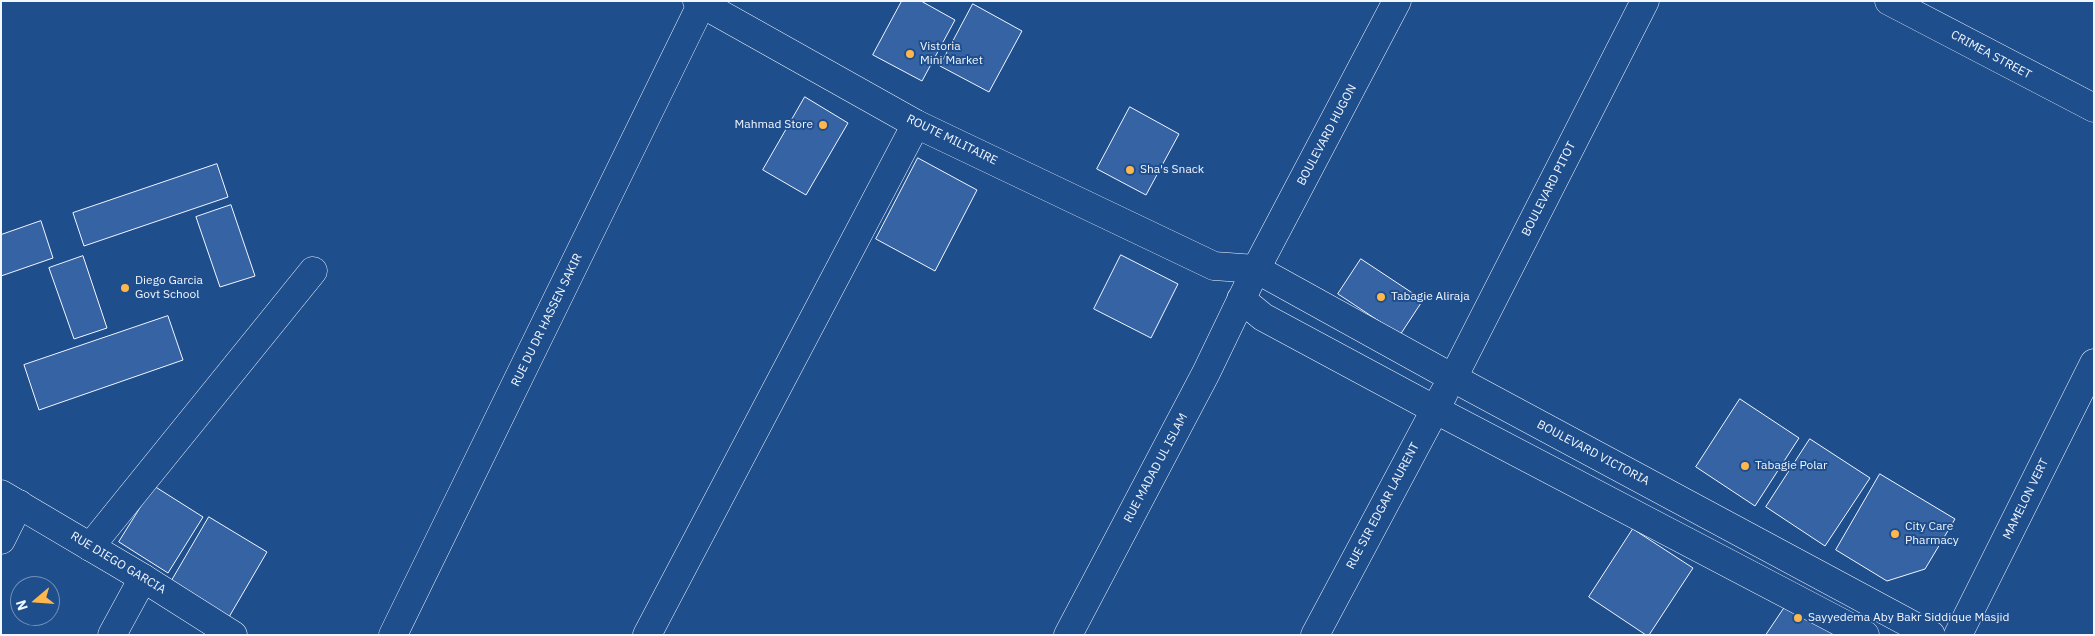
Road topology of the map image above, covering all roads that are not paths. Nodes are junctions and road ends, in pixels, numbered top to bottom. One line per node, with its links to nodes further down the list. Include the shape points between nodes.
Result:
1 (1397, 1): 8 (street, BOULEVARD HUGON)
2 (1645, 1): 12 (street, BOULEVARD PITOT)
3 (1888, 1): 5 (street, CRIMEA STREET)
4 (699, 3): 6 (street, ROUTE MILITAIRE); 20 (street, RUE DU DR HASSEN SAKIR)
5 (2094, 108)
6 (916, 124): 7 (street, ROUTE MILITAIRE); 21 (street)
7 (1214, 266): 8 (street, ROUTE MILITAIRE); 10 (street, ROUTE MILITAIRE)
8 (1256, 269): 10 (street, BOULEVARD HUGON); 12 (street, BOULEVARD VICTORIA)
9 (312, 272): 16 (street)
10 (1240, 299): 13 (street, via 1263,317); 22 (street, RUE MADAD UL ISLAM, via 1206,373)
11 (2094, 363): 26 (street, MAMELON VERT)
12 (1452, 378): 13 (street, RUE SIR EDGAR LAURENT); 25 (street, BOULEVARD VICTORIA)
13 (1434, 410): 23 (street, RUE SIR EDGAR LAURENT); 24 (street)
14 (10, 499): 15 (street); 16 (street, RUE DIEGO GARCIA)
15 (1, 540)
16 (90, 547): 17 (street, RUE DIEGO GARCIA)
17 (143, 578): 18 (street); 19 (street, RUE DIEGO GARCIA)
18 (112, 635)
19 (233, 635)
20 (394, 635)
21 (647, 635)
22 (1068, 635)
23 (1315, 635)
24 (1865, 635)
25 (1931, 635)
26 (1958, 635)

